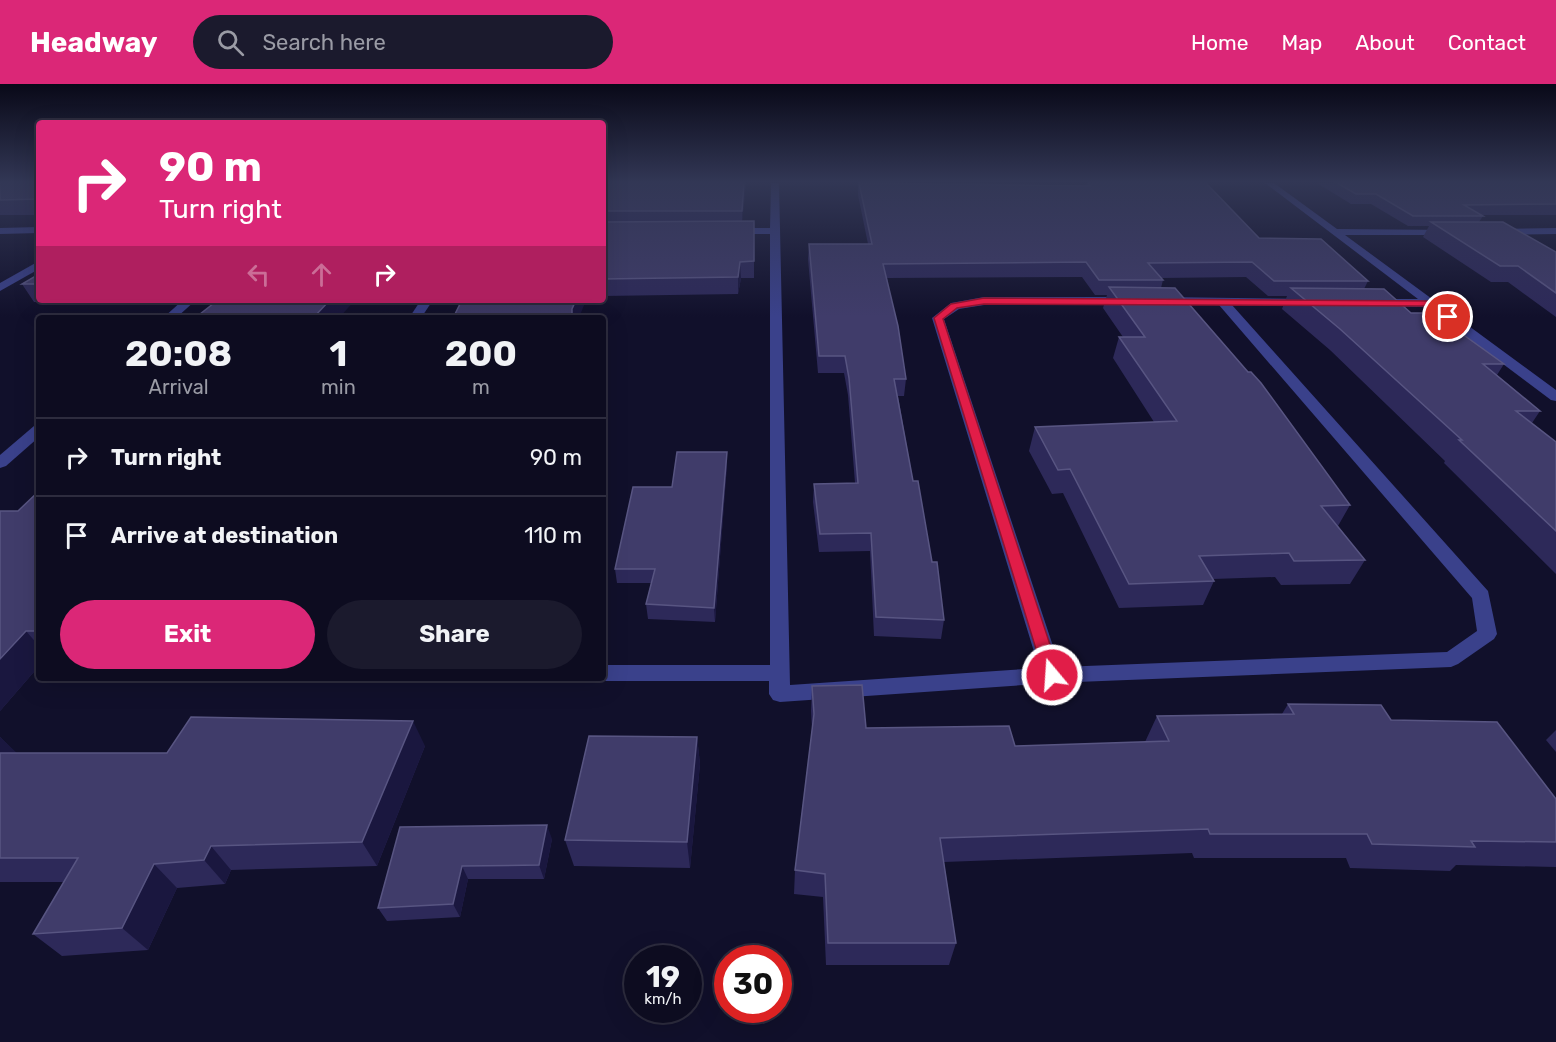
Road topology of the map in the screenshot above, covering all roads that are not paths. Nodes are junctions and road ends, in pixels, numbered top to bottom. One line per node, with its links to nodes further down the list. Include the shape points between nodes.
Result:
1 (776, 228): 6 (street)
2 (1328, 228): 8 (street)
3 (0, 231): 4 (street)
4 (36, 231)
5 (718, 231): 6 (street)
6 (776, 231): 27 (street)
7 (1556, 231): 11 (street)
8 (1334, 232): 9 (street); 19 (street)
9 (1463, 232)
10 (1486, 232): 11 (street)
11 (1533, 232): 12 (street)
12 (1556, 245)
13 (36, 266): 14 (street)
14 (0, 288)
15 (1222, 302): 16 (street); 28 (street, via 984,301 955,306 938,318); 28 (street, via 1481,596 1487,634 1451,659)
16 (1326, 302)
17 (186, 303): 20 (street)
18 (1360, 303): 19 (street)
19 (1430, 303): 21 (street)
20 (172, 315)
21 (1556, 397)
22 (36, 432): 23 (street)
23 (17, 448): 24 (street); 25 (street)
24 (36, 448)
25 (0, 463)
26 (606, 673): 27 (street)
27 (780, 673): 28 (street, via 780,694)
28 (1052, 675)

